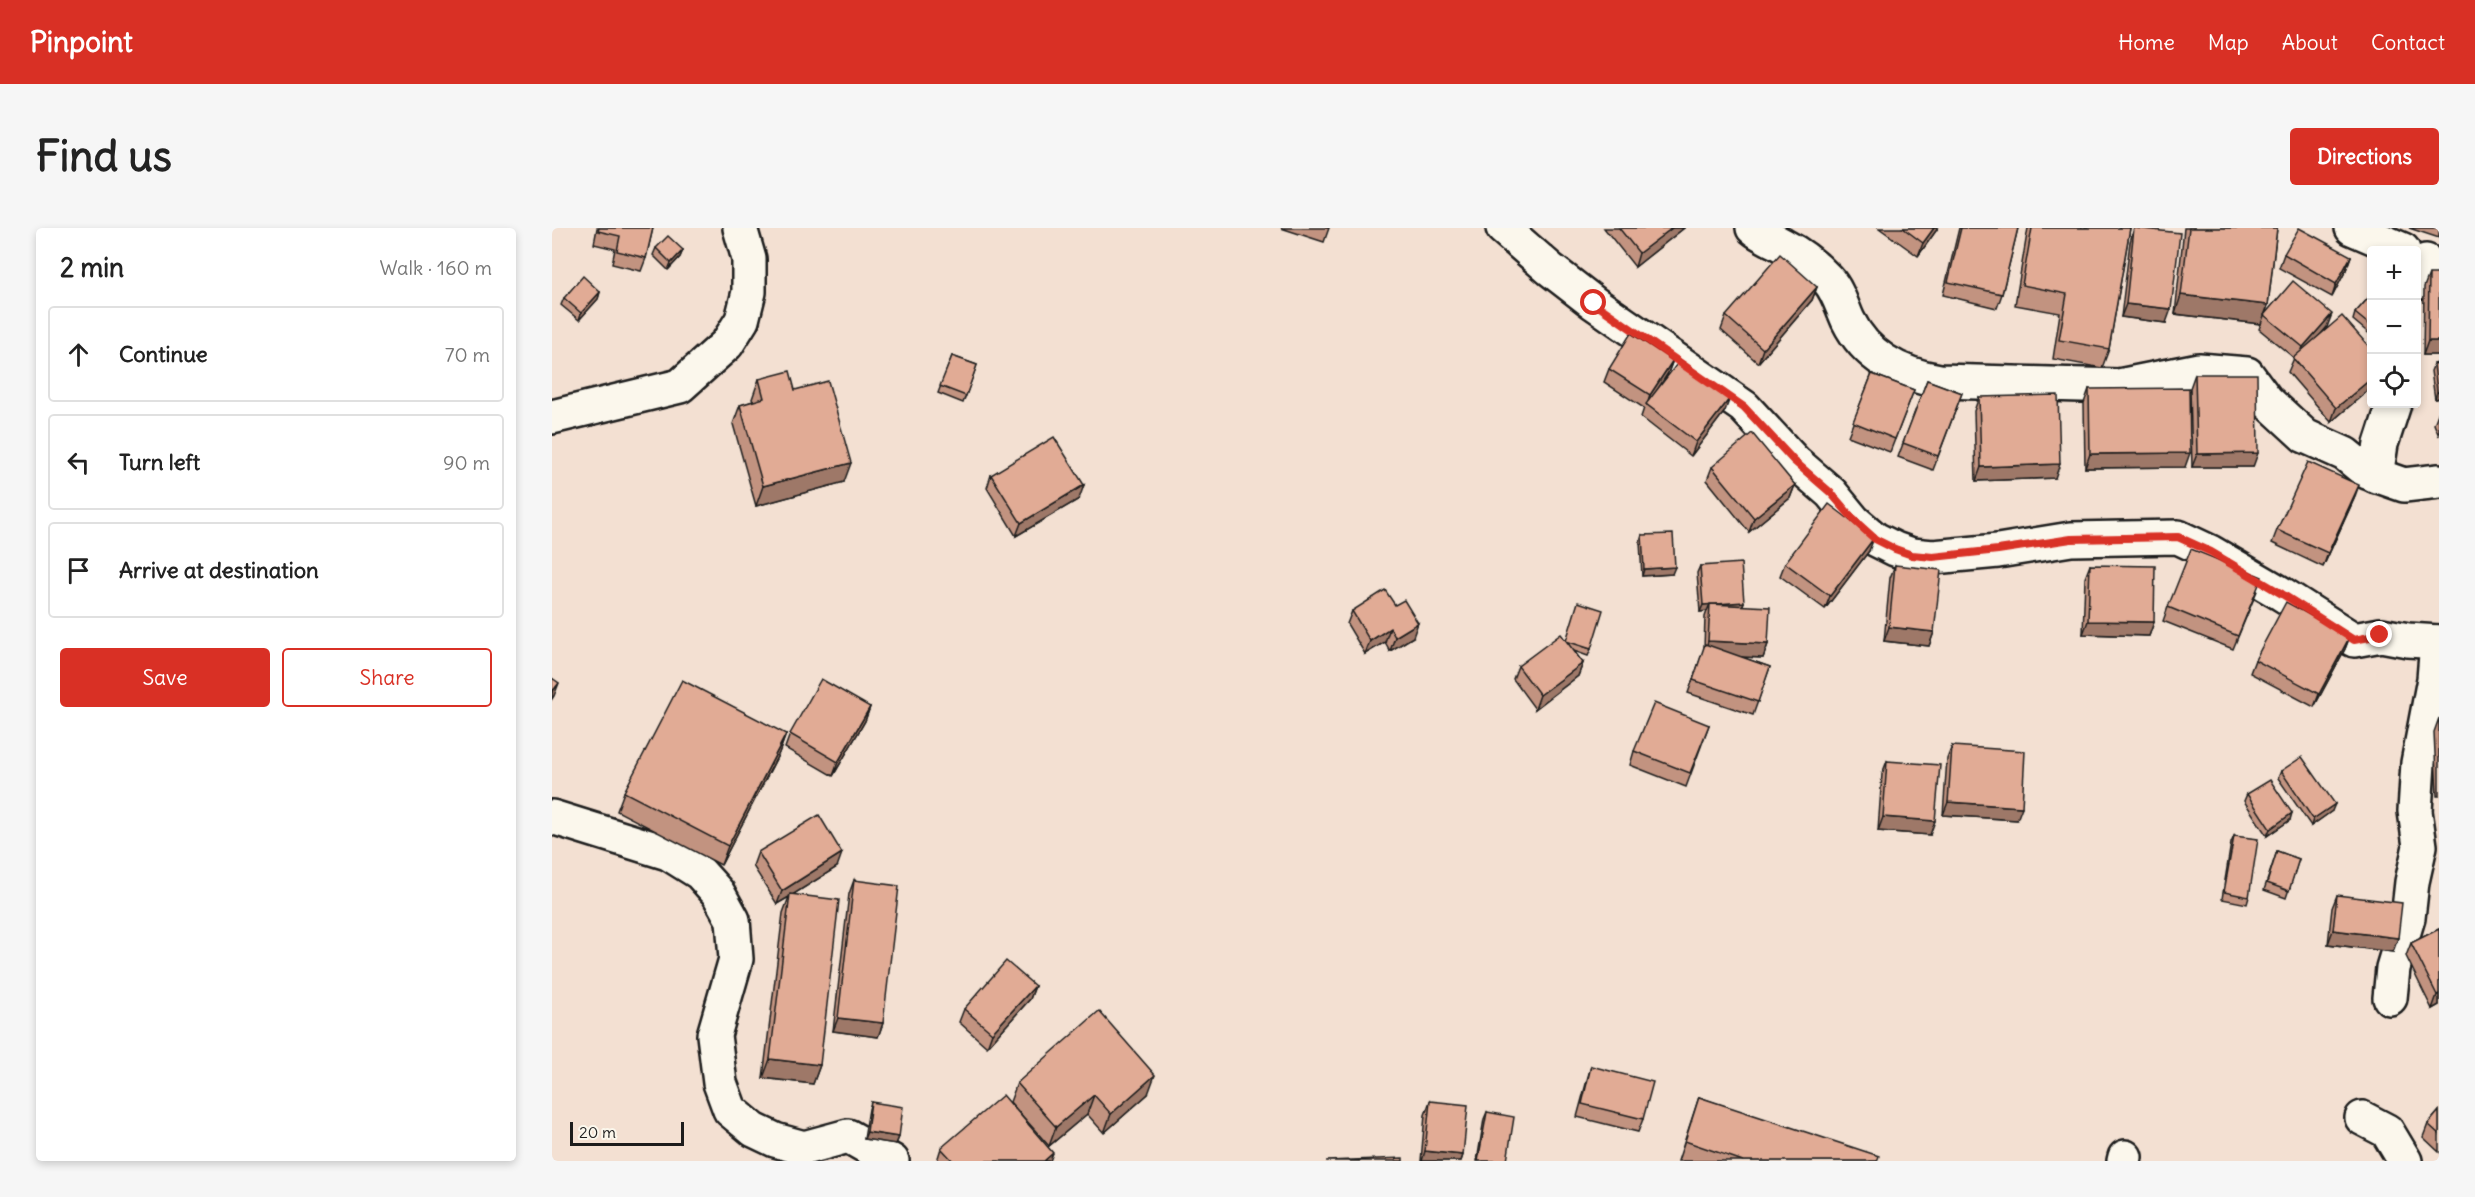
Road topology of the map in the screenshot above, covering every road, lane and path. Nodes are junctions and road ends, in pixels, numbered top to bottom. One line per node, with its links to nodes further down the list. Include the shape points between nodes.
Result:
1 (740, 228): 7 (street, via 749,260 749,292 742,320 727,344 680,386)
2 (1503, 228): 10 (street, via 1568,283 1744,407 1854,520 1875,539 1895,549 1933,557 2071,539 2178,537 2211,552 2354,640 2380,635)
3 (1752, 228): 8 (street, via 1786,247 1829,281 1861,341 1882,361 1919,378 2119,386 2199,370 2247,374 2267,401 2305,435 2345,454)
4 (2352, 228): 5 (street)
5 (2387, 246)
6 (2393, 408): 8 (street, via 2380,444)
7 (552, 417)
8 (2376, 476): 9 (street, via 2404,485)
9 (2439, 481)
10 (2438, 642): 12 (street, via 2418,763 2415,811 2420,846)
11 (552, 817): 14 (street, via 668,853 700,873 718,893 733,920 736,959 714,1035 720,1083 730,1110 754,1130 775,1140 804,1148 848,1136)
12 (2390, 998)
13 (2362, 1118): 15 (street, via 2387,1131)
14 (892, 1161)
15 (2405, 1161)

